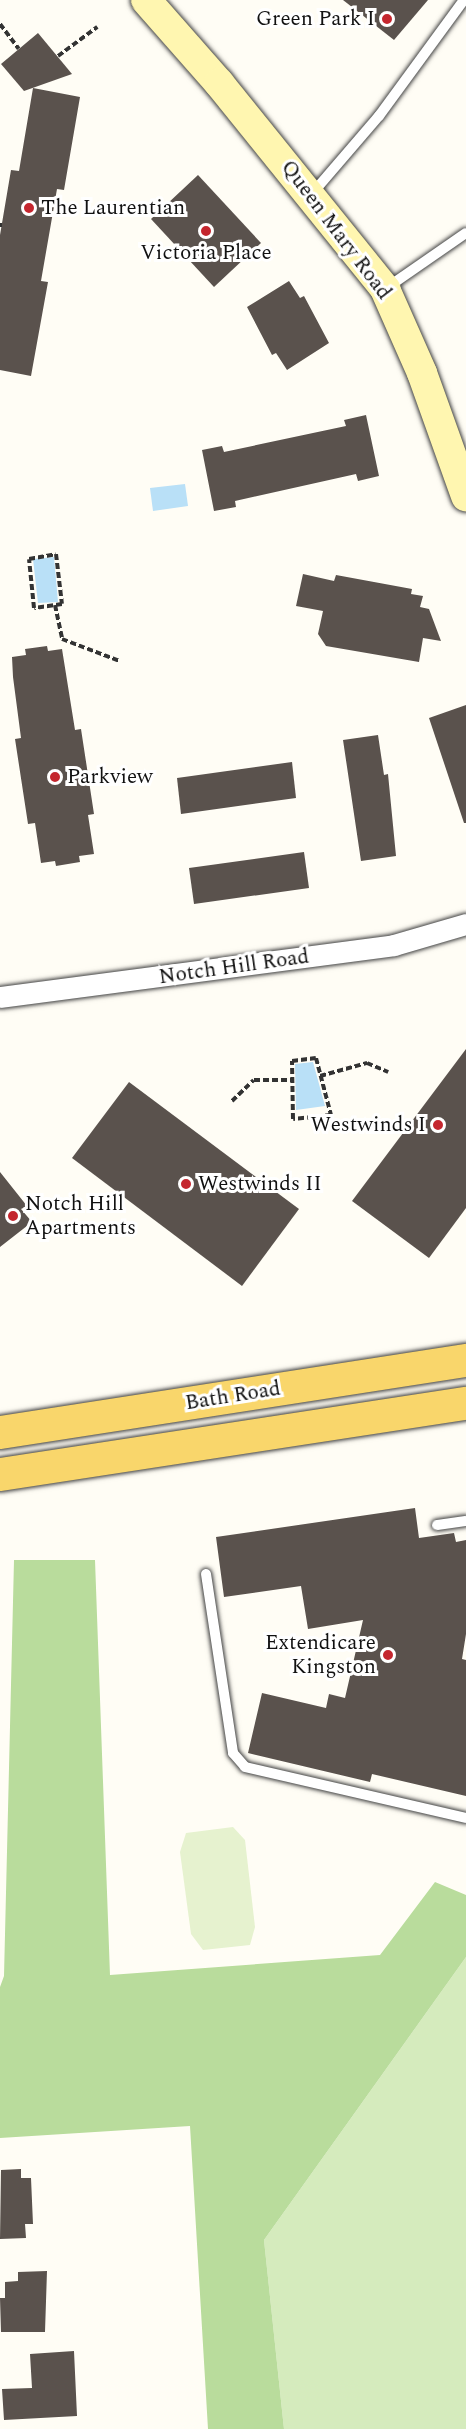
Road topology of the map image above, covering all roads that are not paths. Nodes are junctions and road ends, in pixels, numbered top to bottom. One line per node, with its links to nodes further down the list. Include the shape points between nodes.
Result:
1 (146, 0): 3 (street, Queen Mary Road)
2 (464, 0): 3 (lane, via 379,116)
3 (311, 195): 5 (street, Queen Mary Road)
4 (466, 232): 5 (lane)
5 (385, 289): 6 (street, Queen Mary Road, via 422,373)
6 (466, 496)
7 (466, 924): 8 (street, Notch Hill Road, via 394,945)
8 (0, 997)
9 (466, 1360): 11 (main road, Bath Road)
10 (466, 1403): 12 (main road, Bath Road)
11 (0, 1432)
12 (1, 1474)
13 (466, 1521): 14 (lane)
14 (437, 1525)
15 (206, 1574): 16 (lane, via 233,1753 245,1767)
16 (466, 1818)

